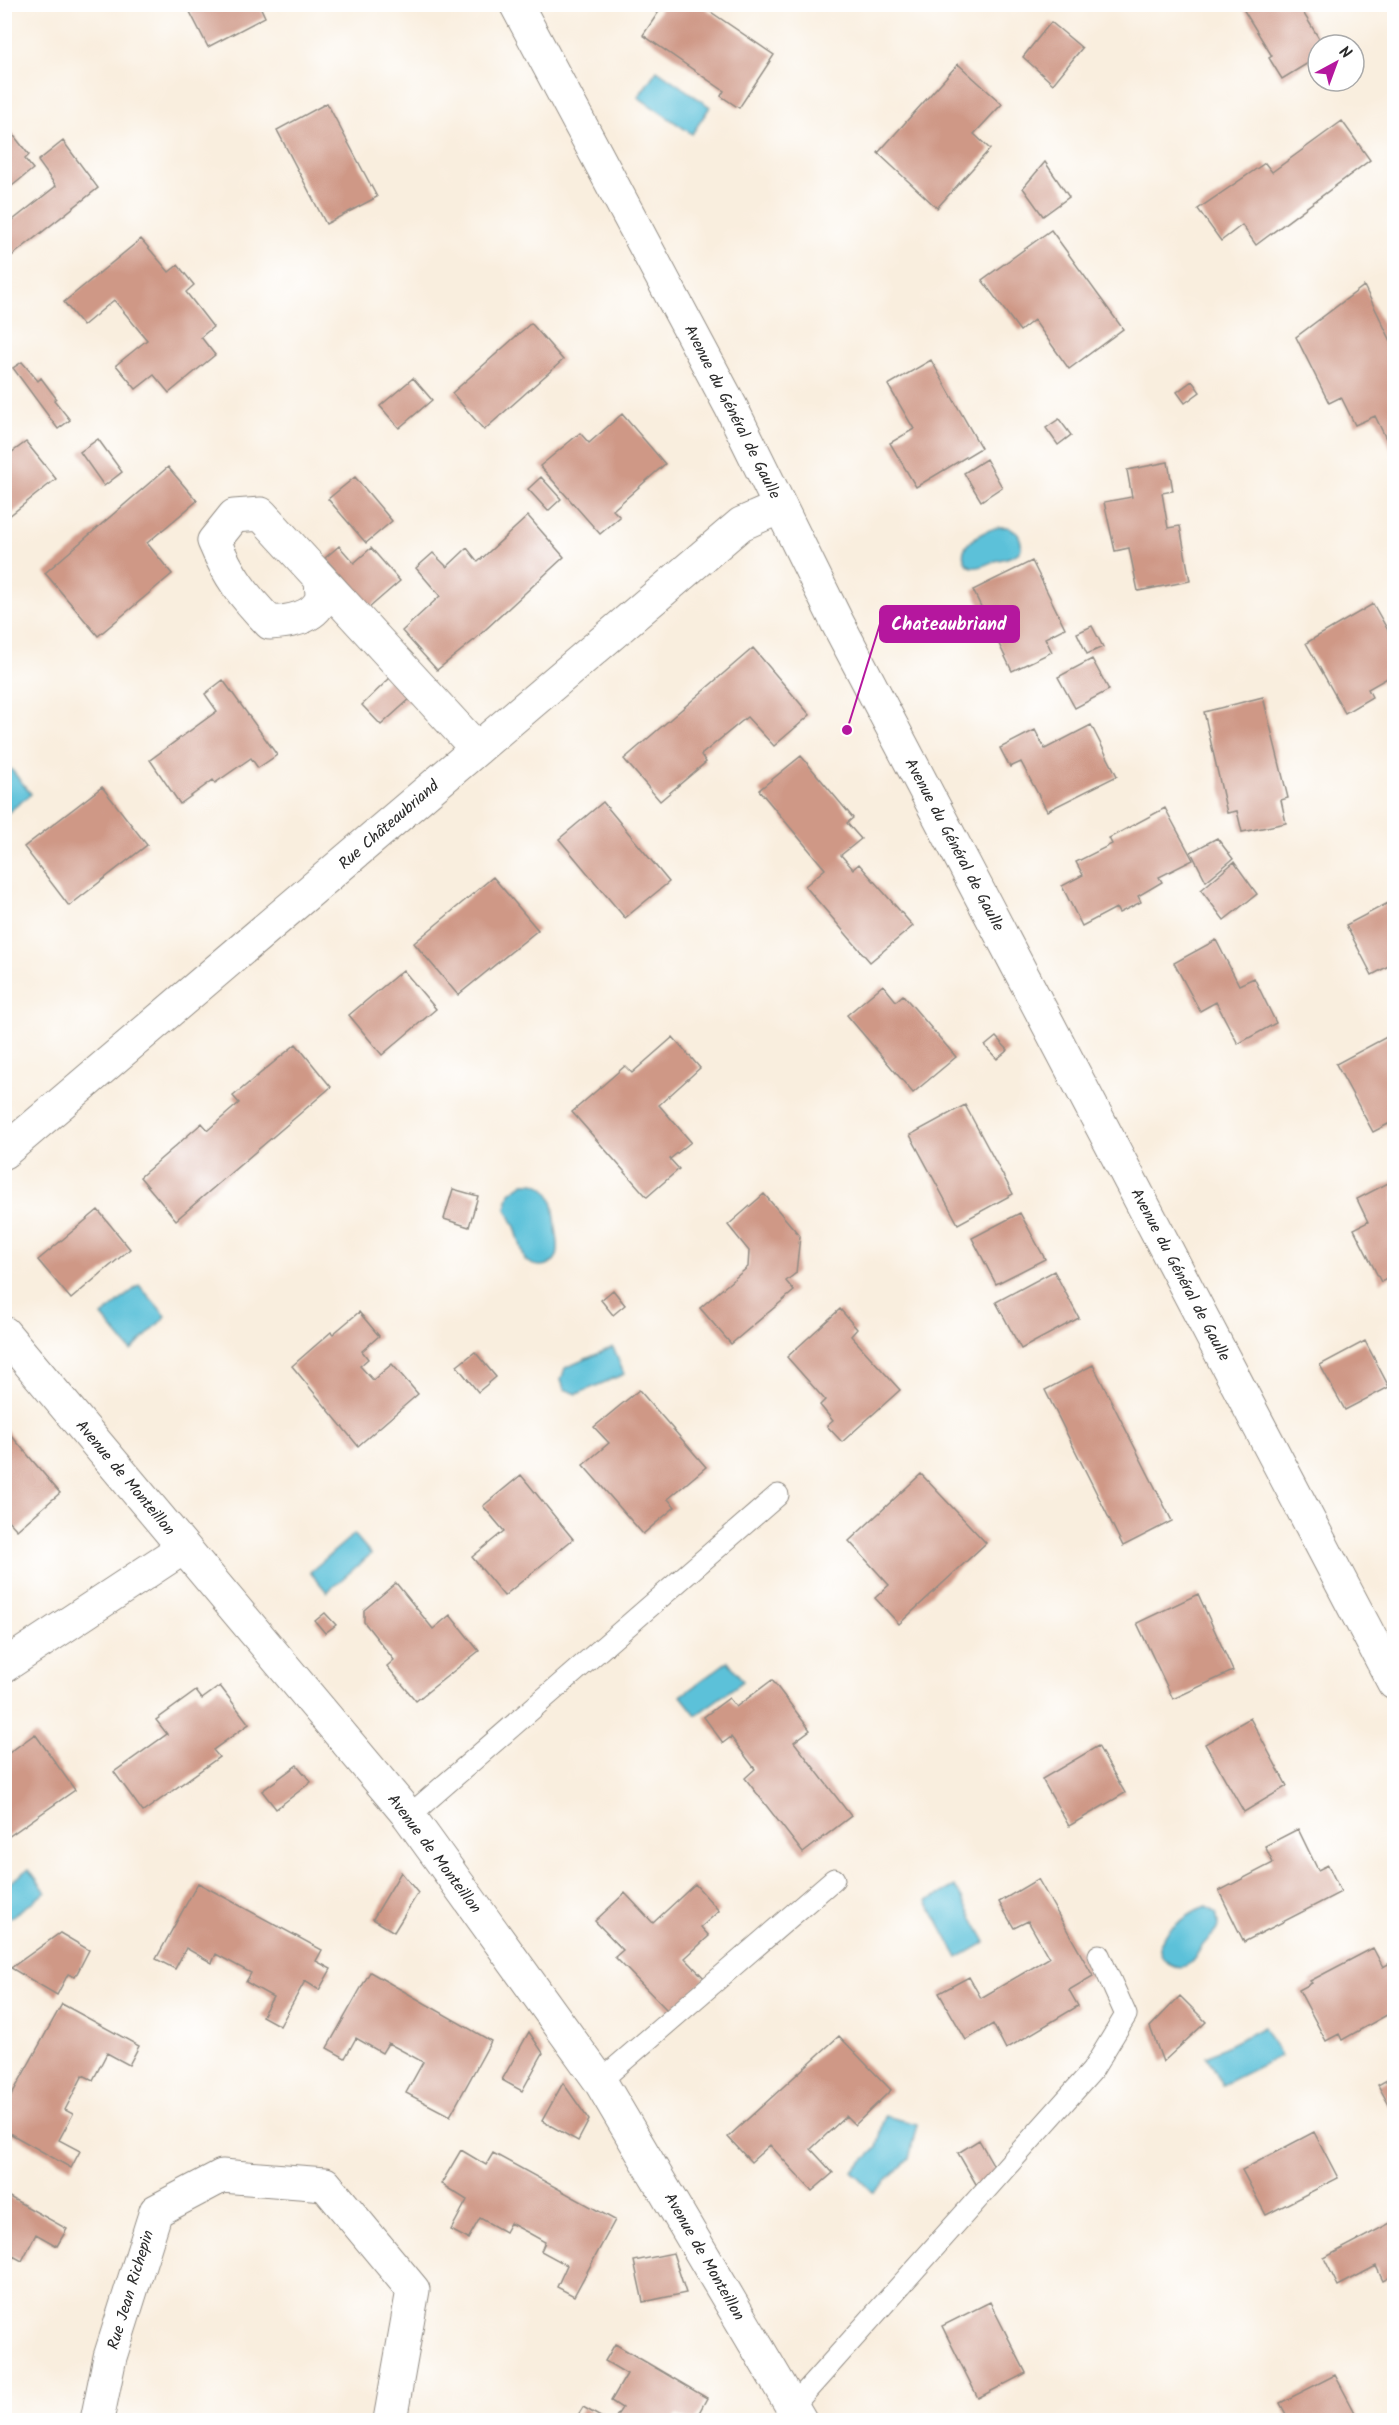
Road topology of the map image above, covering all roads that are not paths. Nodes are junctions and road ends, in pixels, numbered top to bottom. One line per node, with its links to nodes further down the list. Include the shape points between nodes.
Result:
1 (519, 7): 2 (street, Avenue du Général de Gaulle)
2 (780, 507): 4 (street, Rue Châteaubriand, via 741,524); 10 (street, Avenue du Général de Gaulle)
3 (321, 581): 4 (street)
4 (477, 749): 5 (street, Rue Châteaubriand)
5 (4, 1152)
6 (4, 1332): 8 (street, Avenue de Monteillon)
7 (778, 1495): 11 (lane)
8 (183, 1548): 9 (street); 11 (street, Avenue de Monteillon)
9 (4, 1666)
10 (1395, 1683)
11 (408, 1816): 14 (street, Avenue de Monteillon)
12 (834, 1879): 14 (lane)
13 (1099, 1955): 15 (lane, via 1126,2015 1092,2071)
14 (600, 2081): 15 (street, Avenue de Monteillon)
15 (796, 2414)
16 (97, 2421): 17 (street, Rue Jean Richepin, via 110,2357 156,2211 222,2176 325,2184 413,2290)
17 (390, 2421)

